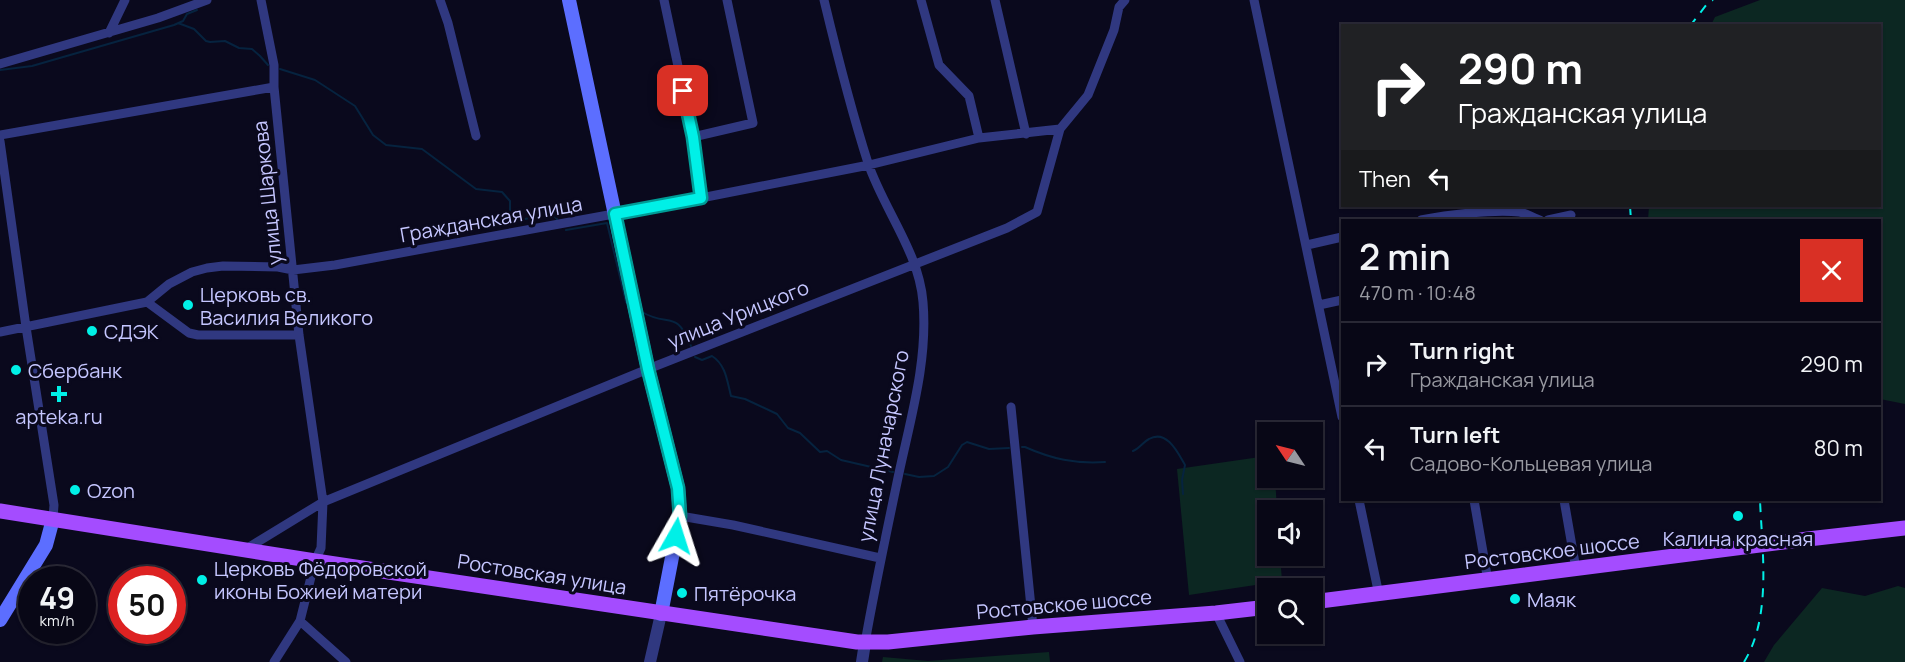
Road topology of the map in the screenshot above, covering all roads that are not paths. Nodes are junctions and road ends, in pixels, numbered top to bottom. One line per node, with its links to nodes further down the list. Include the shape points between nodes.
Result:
1 (125, 0): 13 (street)
2 (207, 0): 13 (street)
3 (261, 0): 15 (street, улица Шаркова, via 274,65)
4 (440, 0): 19 (street)
5 (568, 0): 25 (main road)
6 (664, 0): 20 (street)
7 (727, 0): 20 (street, via 753,123)
8 (824, 0): 23 (street, улица Луначарского)
9 (921, 0): 21 (street, via 939,66 969,96)
10 (995, 0): 17 (street)
11 (1125, 0): 16 (street, via 1119,7 1088,95)
12 (1254, 0): 31 (street)
13 (109, 33): 14 (street)
14 (0, 64)
15 (274, 87): 18 (street); 33 (street, улица Шаркова)
16 (1060, 129): 17 (street, Гражданская улица); 32 (street, улица Урицкого, via 1037,212)
17 (1026, 134): 21 (street, Гражданская улица)
18 (0, 135)
19 (476, 136)
20 (693, 137): 24 (street)
21 (979, 138): 23 (street, Гражданская улица)
22 (0, 141): 37 (street)
23 (869, 165): 24 (street, Гражданская улица); 32 (street, улица Луначарского)
24 (701, 198): 25 (street, Гражданская улица)
25 (615, 214): 33 (street, Гражданская улица, via 335,266); 40 (main road)
26 (1572, 215): 29 (street)
27 (1429, 219): 28 (street, via 1487,212 1519,212)
28 (1538, 219)
29 (1553, 219)
30 (1341, 237): 31 (street)
31 (1307, 245): 36 (street)
32 (915, 264): 40 (street, улица Урицкого); 52 (street, улица Луначарского, via 923,300 924,335 917,391)
33 (293, 270): 35 (street, Гражданская улица, via 207,268 169,284); 39 (street, улица Шаркова)
34 (1341, 300): 36 (street)
35 (147, 302): 37 (street, Гражданская улица); 39 (street, via 189,333 198,335)
36 (1319, 305): 42 (street)
37 (26, 327): 38 (street, Гражданская улица); 49 (street)
38 (0, 332)
39 (299, 335): 46 (street, улица Шаркова)
40 (648, 369): 46 (street, улица Урицкого); 48 (main road, via 678,488)
41 (1011, 407): 63 (street)
42 (1341, 412)
43 (1359, 501): 56 (street)
44 (1474, 501): 55 (street)
45 (1564, 501): 54 (street)
46 (323, 502): 51 (street, улица Урицкого); 53 (street, улица Шаркова, via 321,548)
47 (0, 511): 49 (main road, Ростовская улица)
48 (680, 516): 52 (street); 60 (main road)
49 (53, 519): 51 (main road, Ростовская улица); 61 (main road, via 46,545)
50 (1905, 528): 54 (main road, Ростовское шоссе)
51 (246, 549): 53 (main road, Ростовская улица)
52 (880, 558): 64 (street, улица Луначарского)
53 (315, 561): 60 (main road, Ростовская улица); 62 (street, улица Шаркова)
54 (1576, 569): 55 (main road, Ростовское шоссе)
55 (1488, 581): 56 (main road, Ростовское шоссе)
56 (1379, 595): 57 (main road, Ростовское шоссе)
57 (1323, 601)
58 (1257, 609): 59 (main road, Ростовское шоссе)
59 (1216, 613): 63 (main road, Ростовское шоссе); 69 (street)
60 (661, 614): 64 (main road, Ростовская улица); 67 (street)
61 (0, 620)
62 (300, 621): 65 (street, улица Шаркова); 66 (street)
63 (1033, 627): 64 (main road, Ростовское шоссе)
64 (865, 643): 68 (street, улица Луначарского)
65 (274, 662)
66 (346, 662)
67 (650, 662)
68 (862, 662)
69 (1240, 662)

